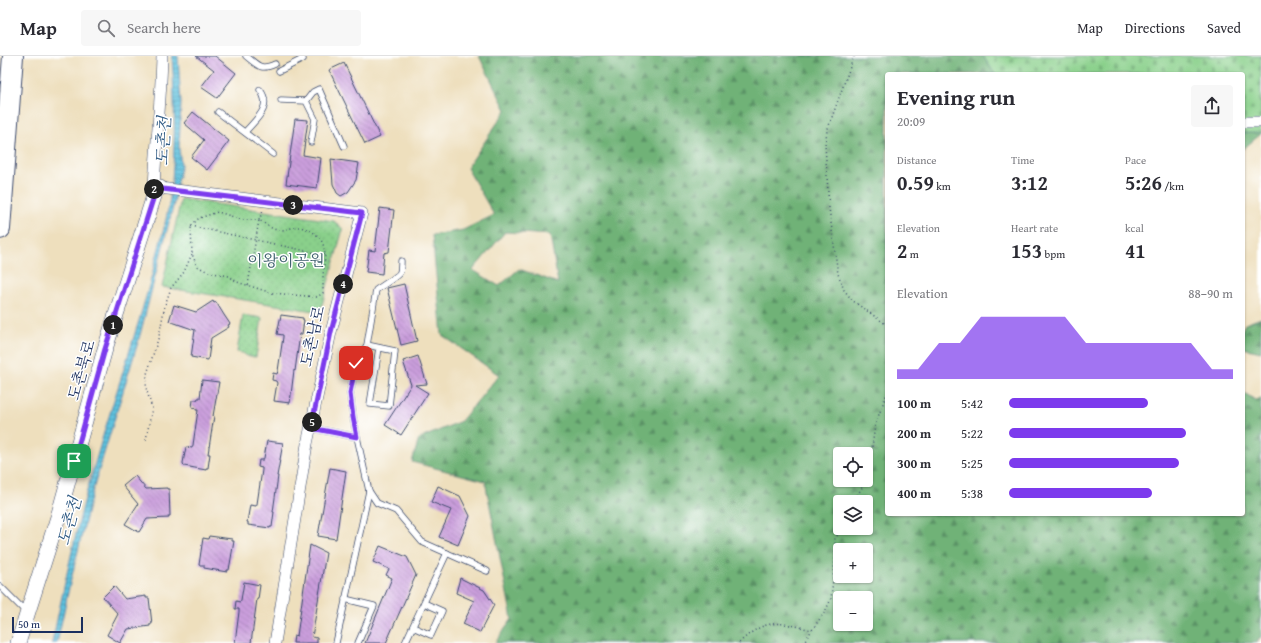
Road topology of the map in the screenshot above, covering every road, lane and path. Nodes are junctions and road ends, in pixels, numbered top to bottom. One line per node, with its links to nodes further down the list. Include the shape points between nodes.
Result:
1 (13, 56): 22 (highway)
2 (162, 56): 18 (street, 도촌북로, via 156,146)
3 (246, 56): 6 (lane, via 262,68)
4 (301, 56): 7 (lane, via 303,59)
5 (854, 56): 28 (path, via 827,131 825,145 829,208 838,274 844,290 853,301)
6 (275, 64)
7 (279, 71)
8 (260, 90): 14 (lane, via 266,102 264,108)
9 (281, 100): 10 (lane)
10 (306, 101): 15 (lane, via 315,119); 16 (lane, via 319,89)
11 (218, 112): 14 (lane)
12 (1245, 122): 13 (street)
13 (1261, 122)
14 (245, 132): 17 (lane)
15 (312, 142)
16 (344, 146)
17 (273, 154)
18 (157, 188): 19 (street, 도촌남로); 43 (street, 도촌북로, via 105,349 58,517)
19 (267, 202): 20 (path); 32 (street, 도촌남로, via 362,213 331,332)
20 (259, 220): 21 (path, via 242,220 218,212 199,218); 23 (path); 25 (path, via 277,230 297,227 309,229 322,240)
21 (191, 226): 23 (path); 24 (path)
22 (0, 228)
23 (255, 240): 25 (path); 27 (path)
24 (192, 254): 27 (path, via 197,266); 34 (path, via 184,272 171,288 147,374 146,388 152,408)
25 (325, 255): 27 (path, via 322,293 317,297 272,293)
26 (401, 261): 29 (lane, via 400,272 396,278 388,280 376,290)
27 (248, 285)
28 (885, 323)
29 (367, 346): 30 (lane); 33 (lane, via 356,363 350,393)
30 (379, 348): 30 (lane, via 396,351 389,406 370,404)
31 (885, 398): 36 (path, via 875,425 868,478)
32 (311, 428): 33 (lane); 47 (street, 도촌남로)
33 (357, 437): 35 (lane)
34 (146, 440)
35 (369, 491): 38 (lane, via 377,502 396,512 422,542); 41 (lane)
36 (857, 495)
37 (838, 535): 45 (path, via 835,539 831,599)
38 (447, 553): 39 (lane); 42 (lane)
39 (487, 571)
40 (0, 586): 43 (lane)
41 (346, 599): 48 (lane); 49 (lane, via 374,606)
42 (424, 603): 44 (lane); 44 (lane, via 442,611 431,636)
43 (27, 614): 46 (street, 도촌북로)
44 (413, 627): 50 (lane)
45 (812, 630): 51 (path, via 773,623 760,626); 52 (path)
46 (18, 643)
47 (275, 643)
48 (336, 643)
49 (358, 643)
50 (405, 643)
51 (739, 643)
52 (803, 643)

